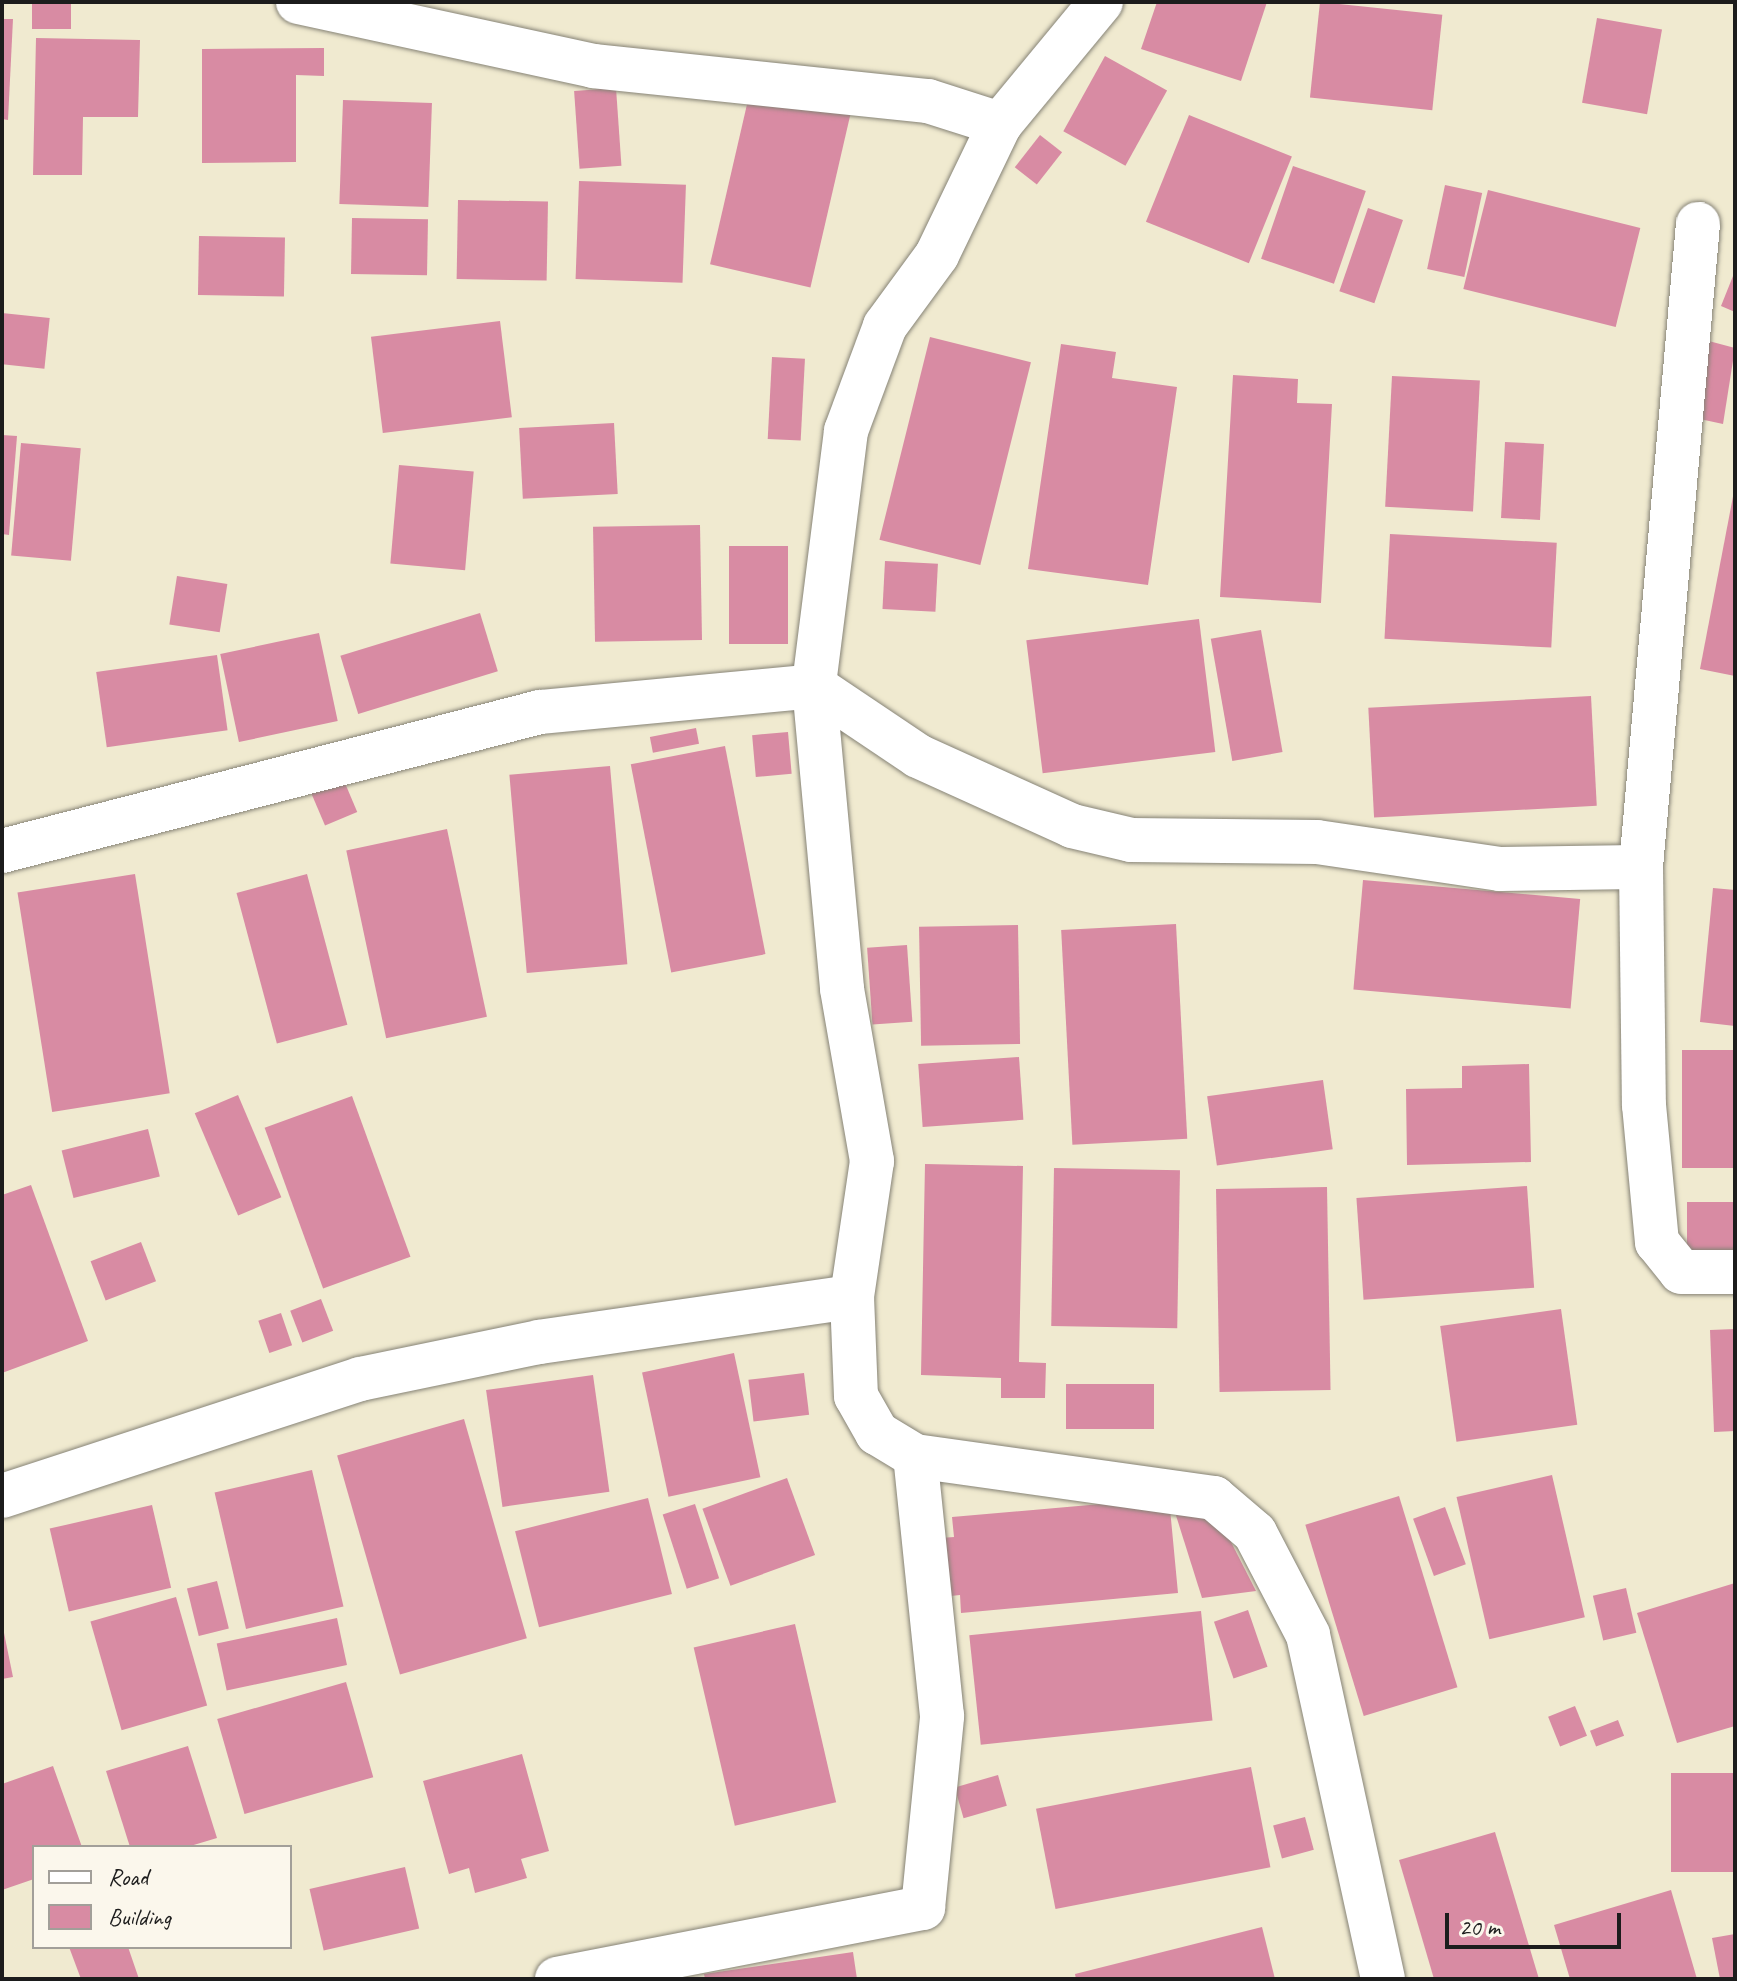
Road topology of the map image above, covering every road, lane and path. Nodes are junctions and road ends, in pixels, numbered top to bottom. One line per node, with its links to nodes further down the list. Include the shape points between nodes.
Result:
1 (298, 2): 3 (street, via 593,66 928,101)
2 (1101, 2): 3 (street)
3 (1000, 124): 5 (street, via 937,255 885,326 846,431)
4 (1698, 224): 7 (street)
5 (814, 686): 6 (street, via 540,712); 7 (street, via 918,756 1072,826 1131,840 1317,842 1500,869); 9 (street, via 842,989 872,1161)
6 (2, 851)
7 (1641, 867): 8 (street, via 1652,1221 1657,1242 1681,1272)
8 (1735, 1272)
9 (852, 1297): 10 (street, via 856,1396 877,1433); 11 (street, via 539,1342 360,1379)
10 (915, 1456): 12 (street, via 942,1716 923,1908); 13 (street, via 1214,1498 1255,1533 1308,1635)
11 (2, 1496)
12 (557, 1979)
13 (1383, 1979)

